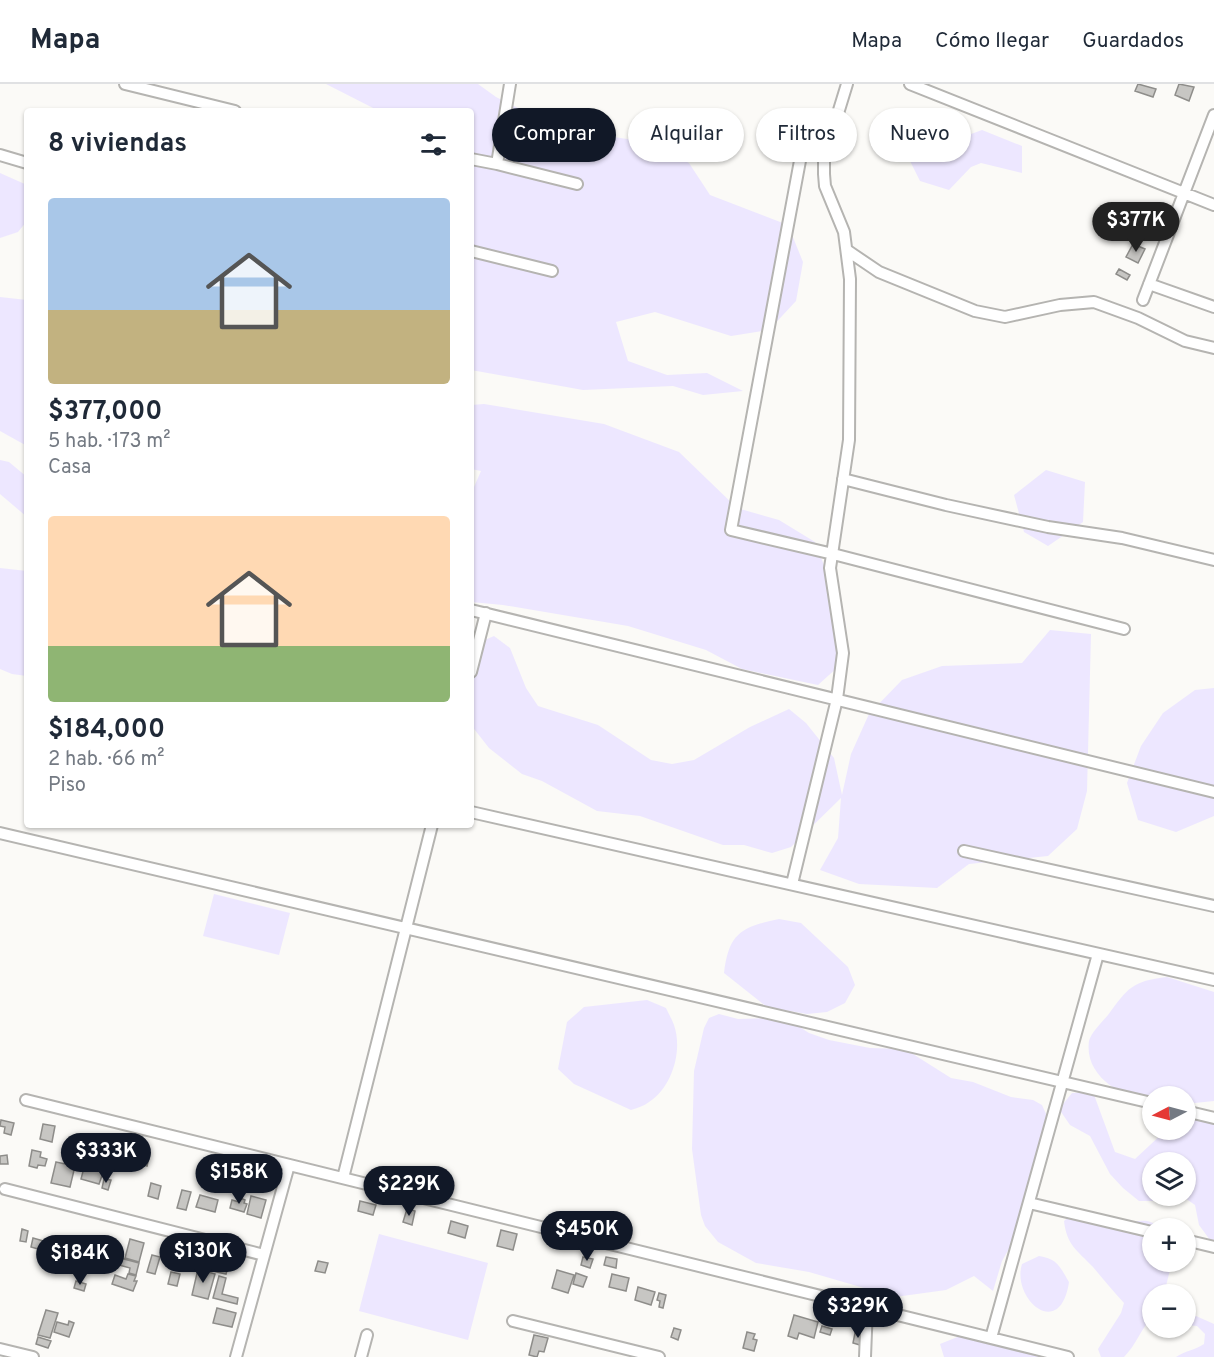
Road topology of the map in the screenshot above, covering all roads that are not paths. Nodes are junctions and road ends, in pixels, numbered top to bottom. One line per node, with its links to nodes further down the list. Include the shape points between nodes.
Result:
1 (125, 84): 5 (street)
2 (510, 84): 11 (street)
3 (847, 84): 15 (street, via 824,159 824,174)
4 (910, 84): 13 (street)
5 (223, 108)
6 (1214, 115): 13 (street)
7 (0, 155): 9 (street)
8 (474, 160): 11 (street)
9 (24, 162)
10 (800, 162): 23 (street, via 731,530)
11 (496, 164): 12 (street)
12 (577, 184)
13 (1185, 194): 14 (street); 18 (street)
14 (1214, 205)
15 (848, 251): 21 (street, via 879,272 975,311 1005,317 1094,302 1185,341); 22 (street, via 849,440)
16 (474, 252): 17 (street)
17 (552, 271)
18 (1149, 284): 19 (street); 20 (street)
19 (1143, 300)
20 (1214, 307)
21 (1214, 348)
22 (843, 479): 23 (street); 24 (street, via 946,505 1122,538)
23 (832, 554): 27 (street); 29 (street, via 830,568 843,653)
24 (1214, 560)
25 (474, 611): 26 (street)
26 (486, 614): 28 (street); 29 (street)
27 (1124, 629)
28 (474, 660)
29 (837, 699): 30 (street); 35 (street)
30 (1214, 792)
31 (474, 813): 35 (street)
32 (431, 828): 37 (street)
33 (0, 833): 37 (street)
34 (964, 851): 36 (street)
35 (792, 884): 38 (street)
36 (1214, 906)
37 (406, 927): 40 (street); 46 (street)
38 (1098, 954): 39 (street); 40 (street)
39 (1214, 980)
40 (1062, 1082): 42 (street); 48 (street)
41 (26, 1100): 45 (street)
42 (1142, 1101)
43 (1196, 1114): 44 (street)
44 (1214, 1118)
45 (289, 1165): 46 (street); 52 (street)
46 (343, 1178): 53 (street)
47 (5, 1189): 52 (street)
48 (1029, 1203): 49 (street); 56 (street)
49 (1142, 1230)
50 (1196, 1242): 51 (street)
51 (1214, 1246)
52 (264, 1255): 59 (street)
53 (867, 1307): 56 (street); 62 (street)
54 (513, 1321): 61 (street)
55 (367, 1335): 60 (street)
56 (991, 1338): 63 (street)
57 (0, 1349): 58 (street)
58 (33, 1357)
59 (236, 1357)
60 (361, 1357)
61 (659, 1357)
62 (865, 1357)
63 (1068, 1357)

